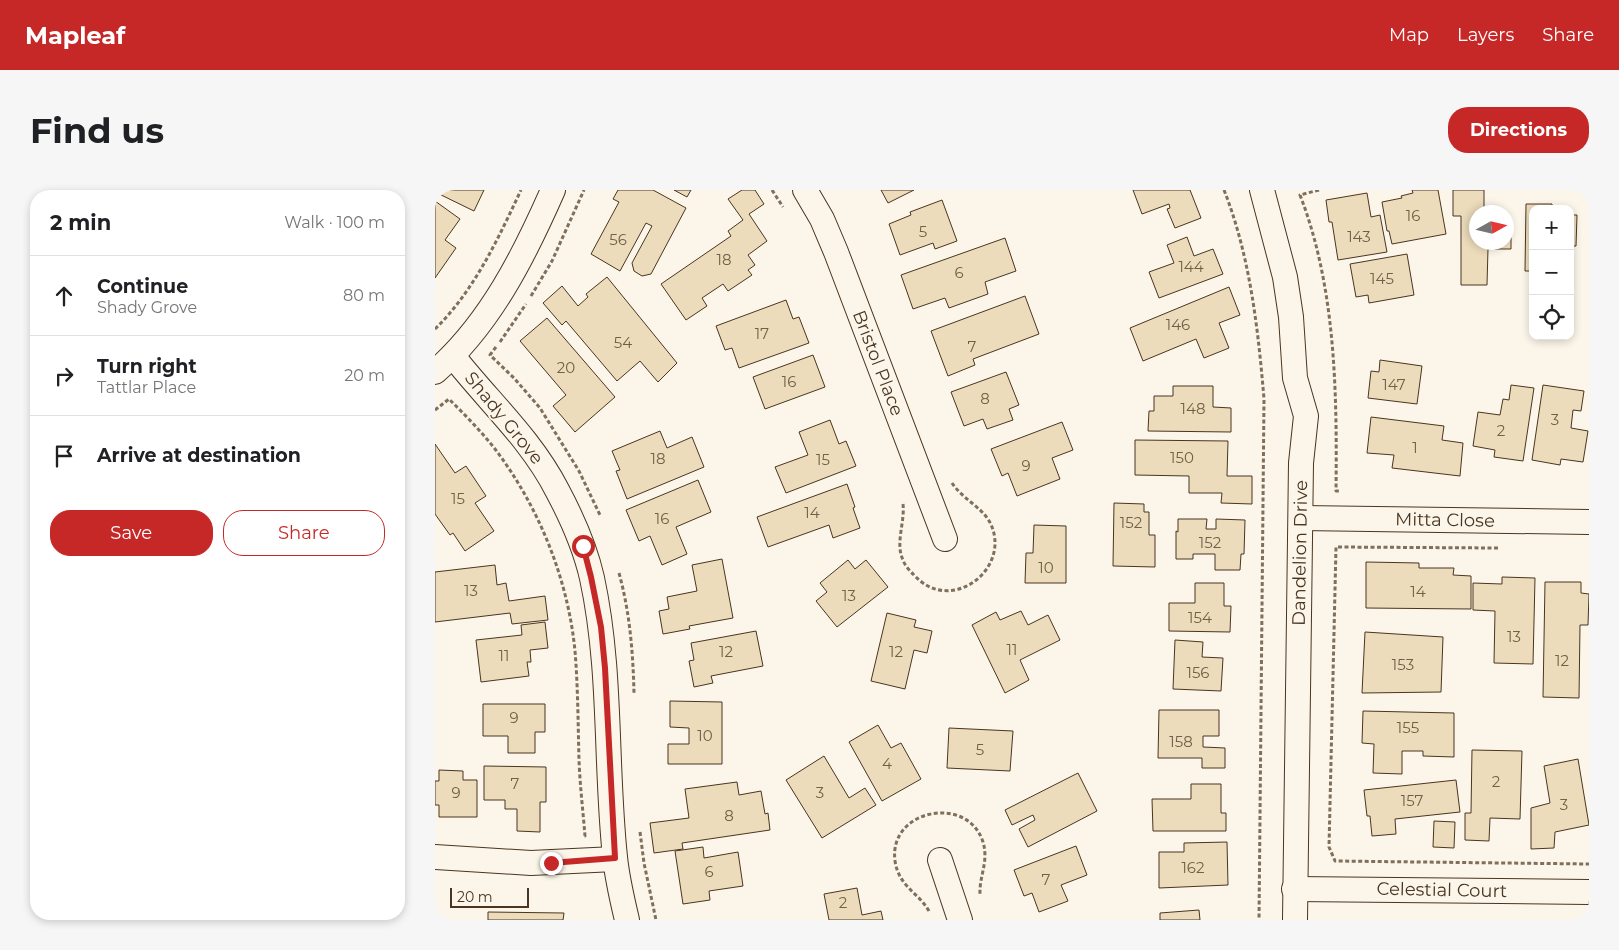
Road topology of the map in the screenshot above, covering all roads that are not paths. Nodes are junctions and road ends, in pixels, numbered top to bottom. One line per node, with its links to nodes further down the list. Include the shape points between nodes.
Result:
1 (553, 190): 4 (street, via 507,283)
2 (805, 190): 8 (street, Bristol Place, via 822,218 836,252)
3 (1262, 190): 6 (street, Dandelion Drive, via 1285,278 1295,378 1306,416 1301,463)
4 (453, 356): 5 (street); 10 (street, Shady Grove, via 542,462 583,546 595,594 605,668)
5 (435, 372)
6 (1301, 518): 7 (street, Mitta Close); 12 (street, Dandelion Drive)
7 (1589, 522)
8 (945, 539)
9 (435, 857): 10 (street, via 531,863)
10 (615, 858): 14 (street, Shady Grove)
11 (940, 860): 15 (street)
12 (1294, 889): 13 (street, Celestial Court); 16 (street, Dandelion Drive)
13 (1589, 892)
14 (627, 920)
15 (960, 920)
16 (1295, 920)

